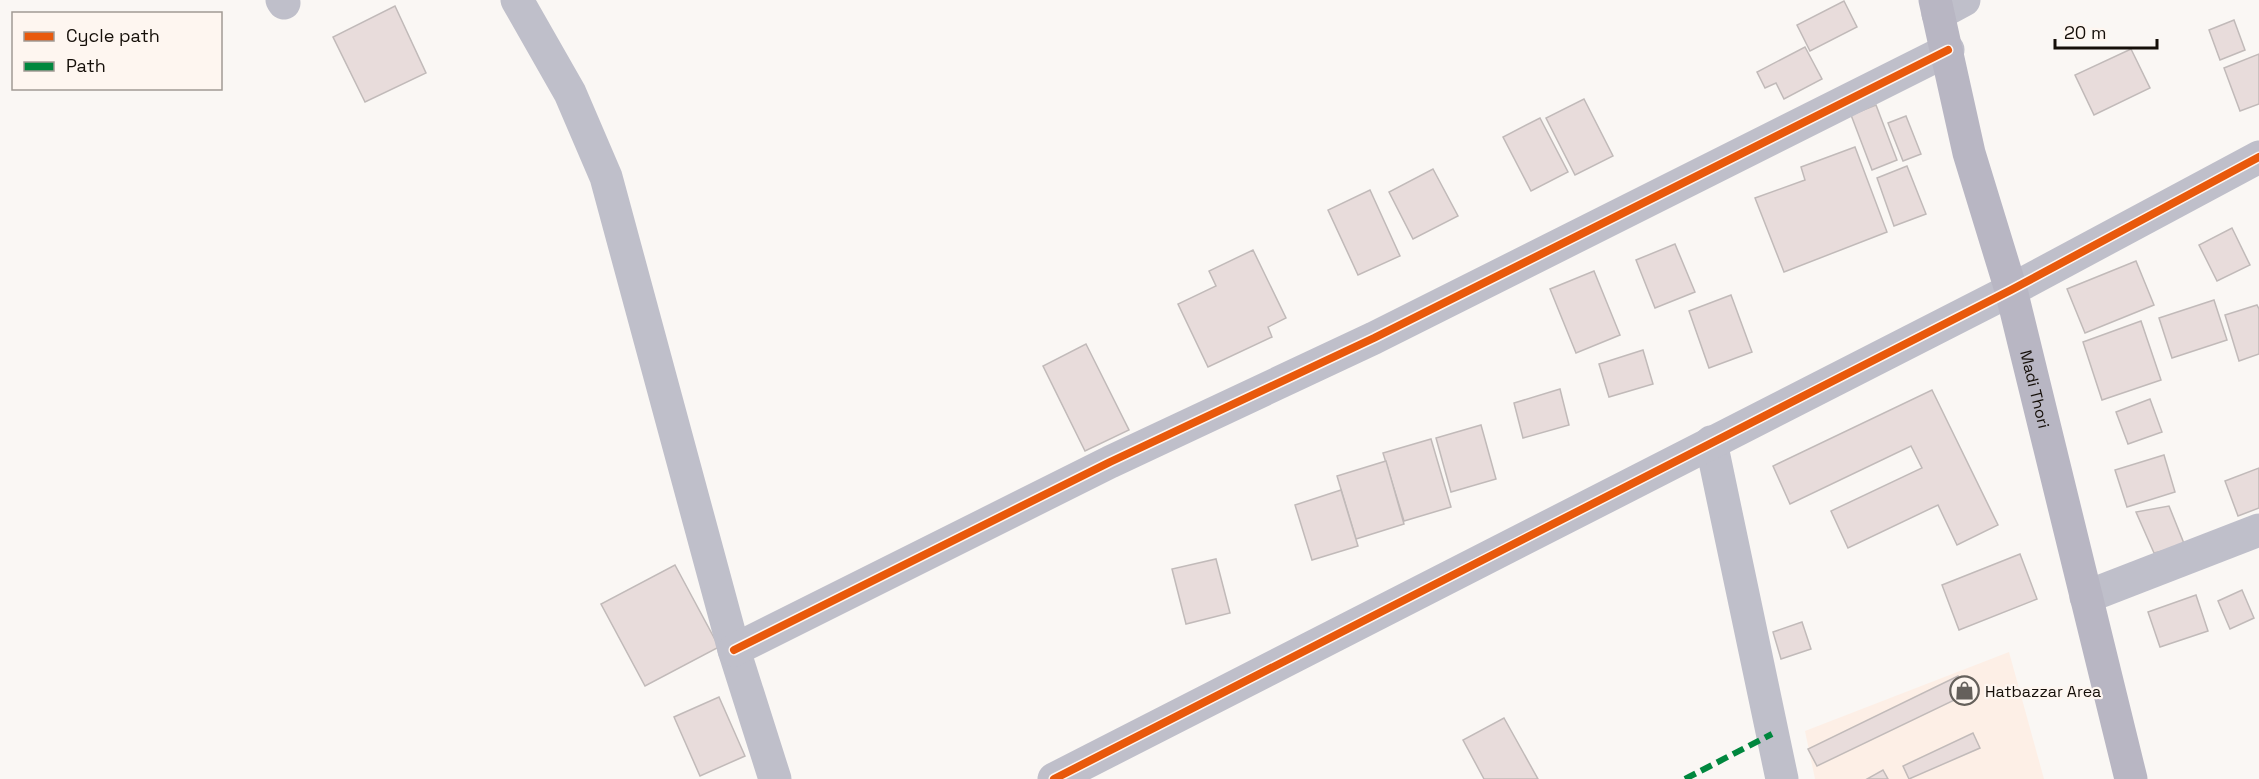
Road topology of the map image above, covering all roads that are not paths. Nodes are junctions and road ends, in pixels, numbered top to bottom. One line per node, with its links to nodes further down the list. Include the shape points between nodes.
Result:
1 (517, 0): 9 (street, via 570,93 606,177)
2 (1946, 5): 3 (main road, Madi Thori)
3 (1948, 50): 5 (main road, Madi Thori, via 1969,153); 9 (street, via 1374,338 1110,462)
4 (2259, 157): 5 (street)
5 (2011, 290): 6 (street); 8 (main road, Madi Thori)
6 (1711, 442): 11 (street); 12 (street)
7 (2259, 530): 8 (street)
8 (2086, 597): 13 (main road, Madi Thori)
9 (734, 650): 10 (street)
10 (775, 779)
11 (1054, 779)
12 (1782, 779)
13 (2131, 779)

